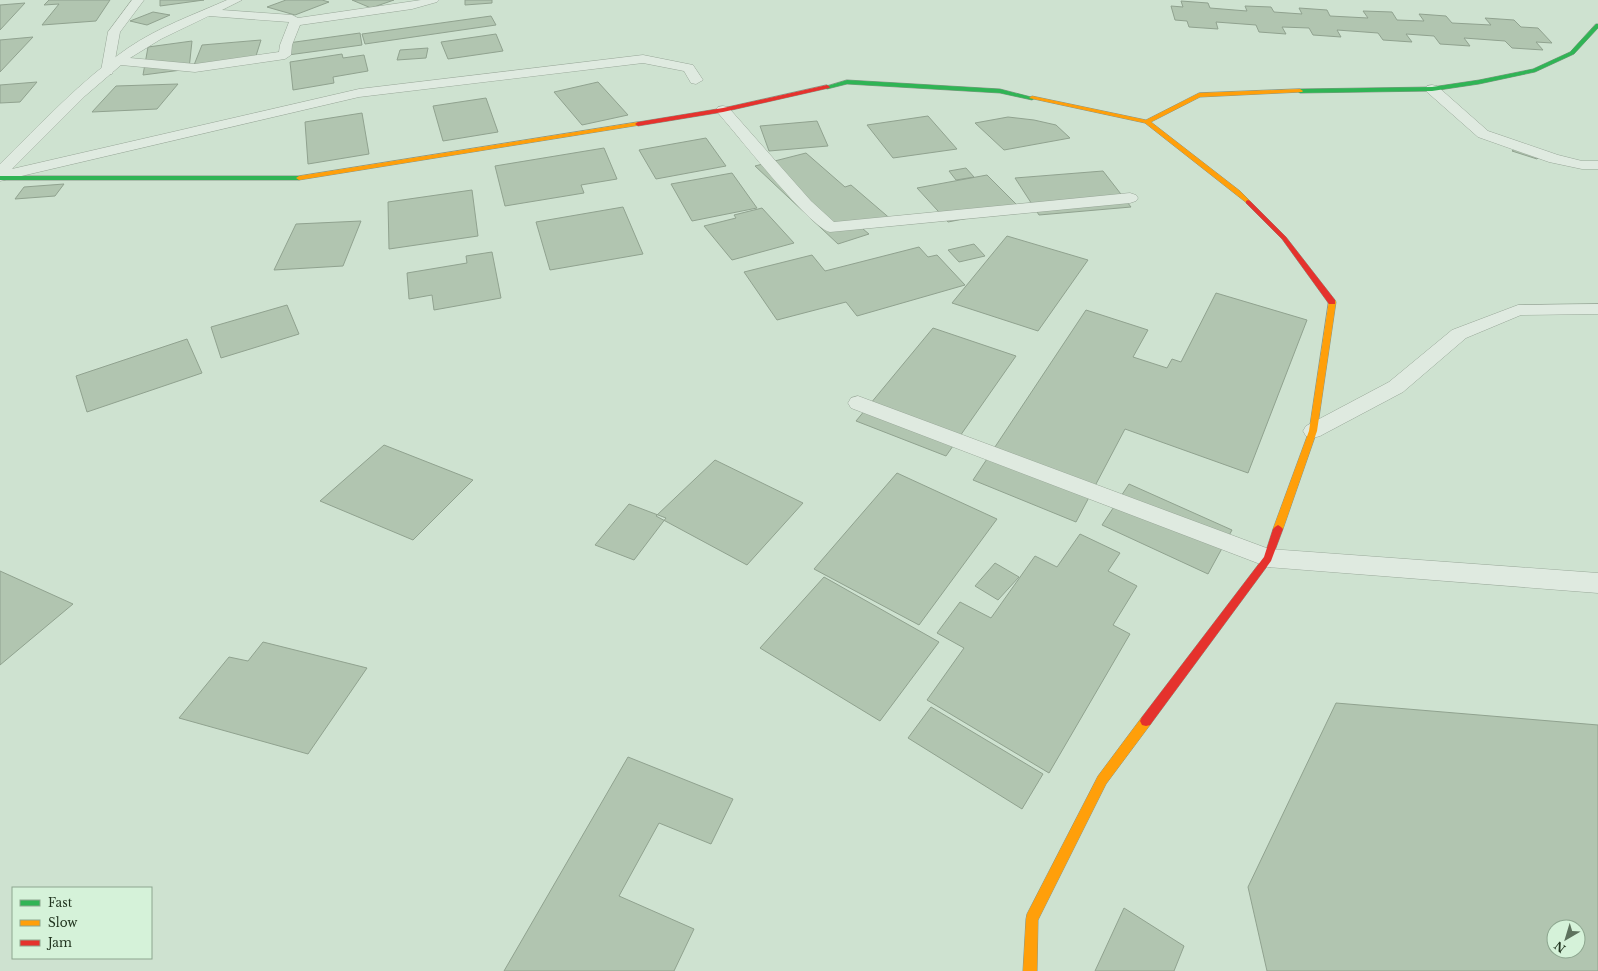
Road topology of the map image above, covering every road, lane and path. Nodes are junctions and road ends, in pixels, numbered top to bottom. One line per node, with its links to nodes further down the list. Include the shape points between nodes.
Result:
1 (138, 0): 8 (street, via 114,32)
2 (236, 0): 4 (street)
3 (433, 0): 5 (street, via 412,6)
4 (208, 12): 5 (street, via 292,18); 7 (street, via 162,33)
5 (295, 22): 7 (street, via 285,55 195,68)
6 (1598, 25): 10 (street, via 1572,53 1535,70)
7 (119, 61): 8 (street)
8 (107, 71): 14 (street)
9 (696, 80): 15 (street, via 688,68 643,59 359,93)
10 (1432, 89): 12 (street, via 1265,91 1199,95); 13 (street, via 1483,134 1554,160)
11 (723, 110): 12 (street, via 846,82 1000,91); 15 (street, via 300,178); 16 (street, via 805,204 830,227)
12 (1148, 122): 19 (street, via 1238,192 1284,238 1332,300)
13 (1598, 165)
14 (0, 172)
15 (0, 177)
16 (1130, 198)
17 (1598, 309): 19 (street, via 1518,310 1459,334 1396,387)
18 (858, 403): 20 (street)
19 (1313, 431): 20 (street)
20 (1268, 558): 21 (street); 22 (street, via 1102,780 1032,919)
21 (1598, 583)
22 (1030, 971)

